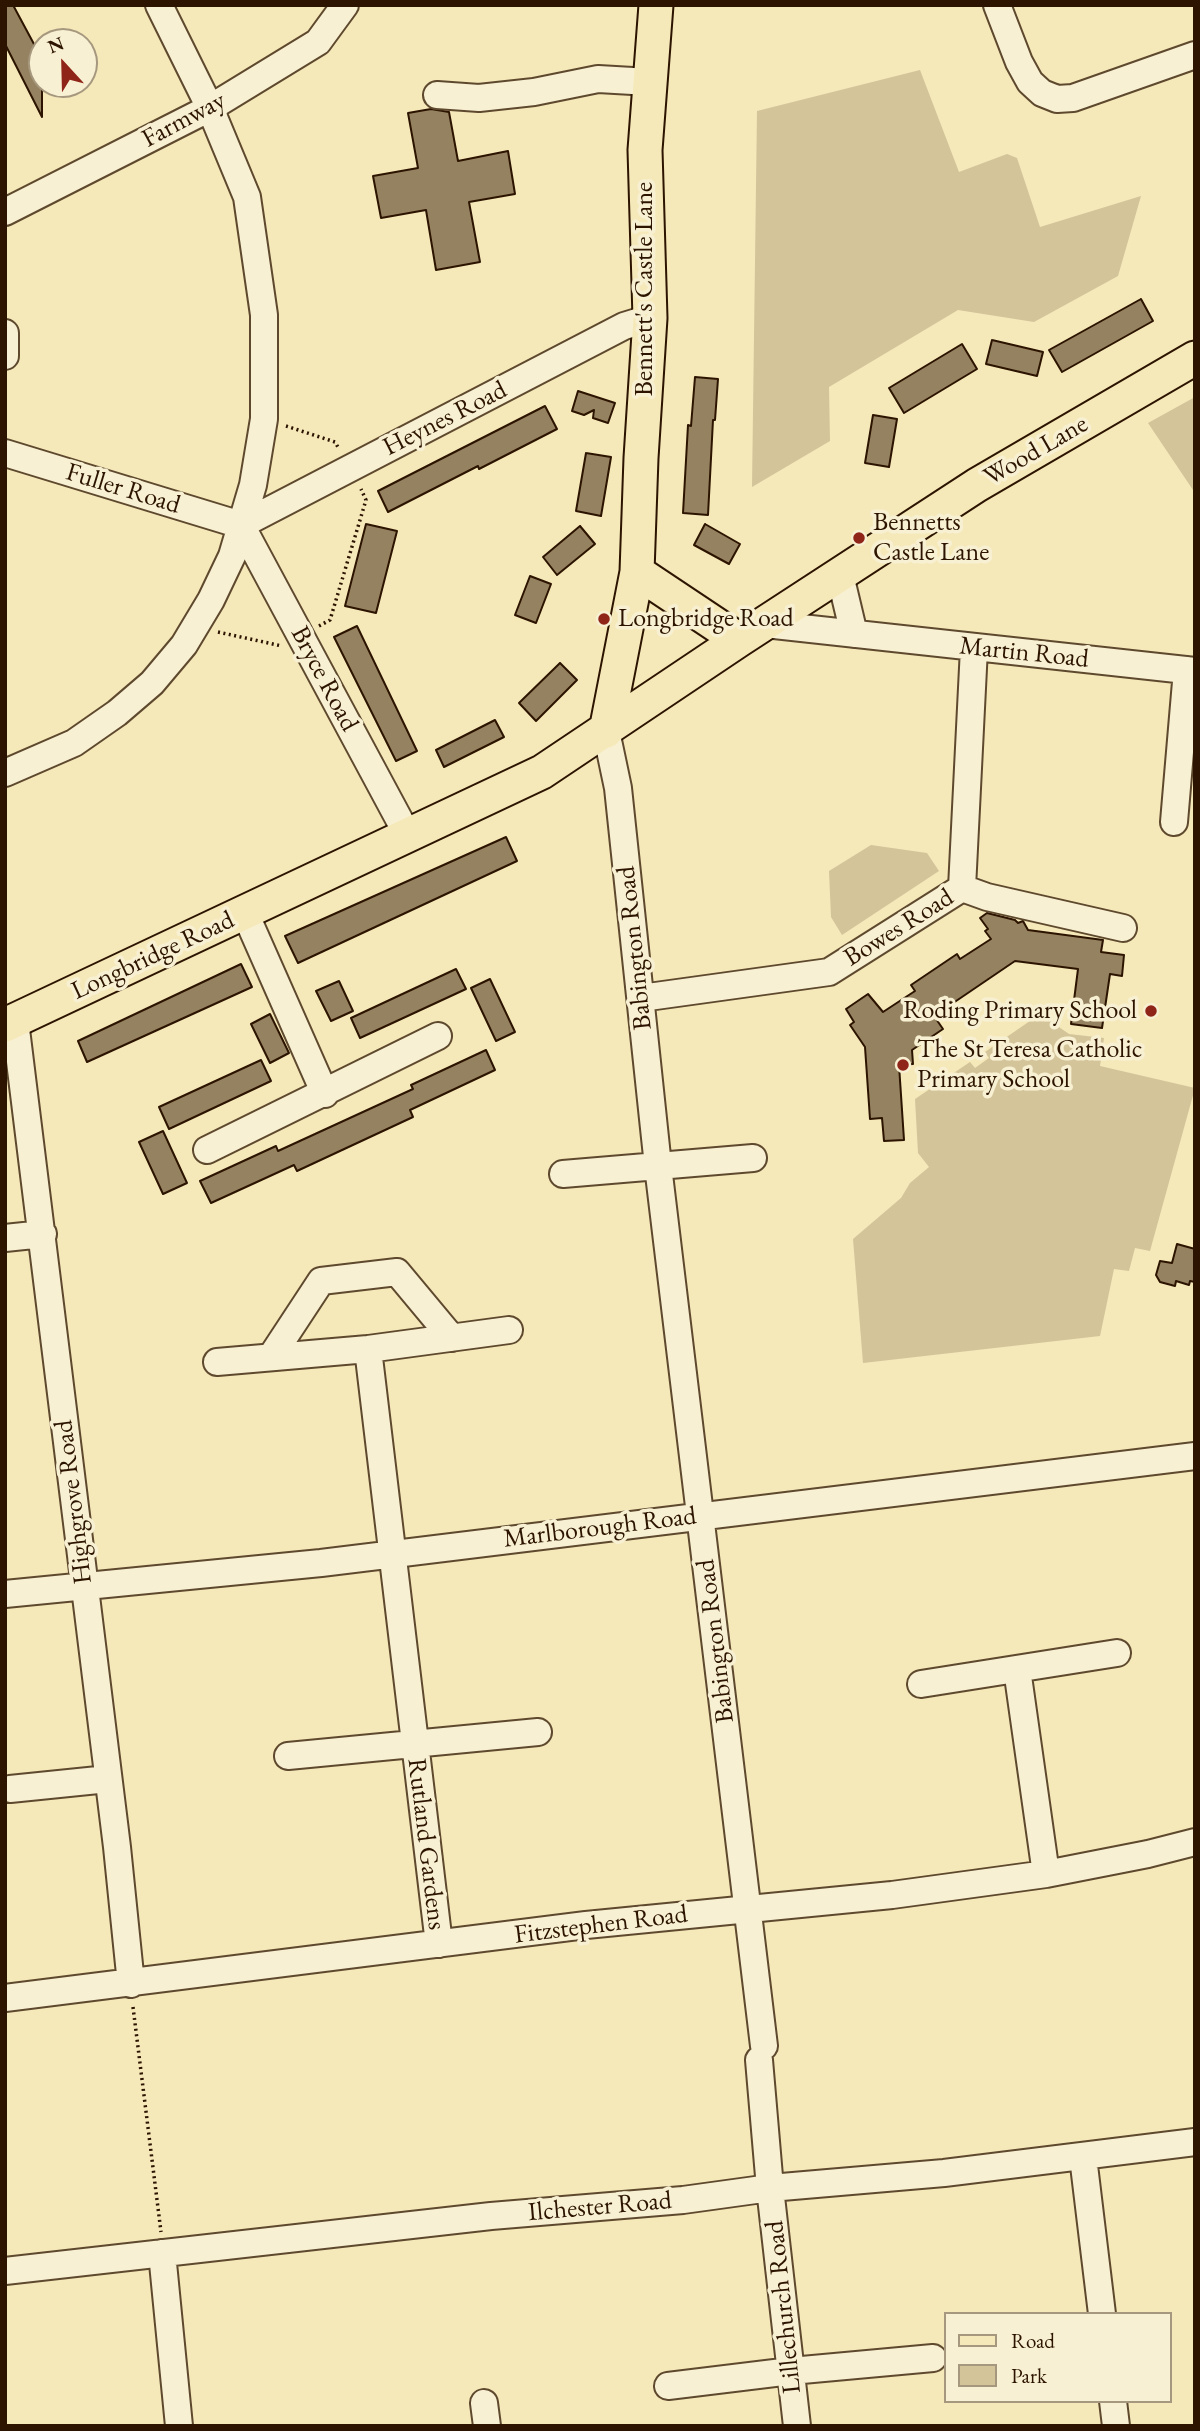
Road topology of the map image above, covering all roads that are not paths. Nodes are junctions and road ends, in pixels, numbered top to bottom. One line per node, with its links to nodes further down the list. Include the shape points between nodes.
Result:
1 (159, 5): 8 (street)
2 (345, 5): 8 (street, Farmway, via 318,42)
3 (656, 5): 6 (main road, Bennett's Castle Lane)
4 (996, 5): 5 (street, via 1030,82 1057,99 1073,98)
5 (1195, 55)
6 (650, 82): 7 (street, via 598,79 479,99); 10 (main road, Bennett's Castle Lane, via 645,150)
7 (437, 94)
8 (210, 108): 9 (street, Farmway); 15 (street, via 247,197 264,315 264,419)
9 (5, 212)
10 (650, 318): 15 (street, Heynes Road, via 624,326); 16 (main road, Bennett's Castle Lane)
11 (5, 333): 12 (street)
12 (5, 356)
13 (1195, 358): 17 (main road, Wood Lane, via 977,485)
14 (5, 453): 15 (street, Fuller Road)
15 (241, 525): 23 (street, via 211,600 184,645 152,683 74,743); 25 (street, Bryce Road)
16 (637, 572): 18 (main road); 22 (main road, Bennett's Castle Lane)
17 (840, 575): 18 (main road, Wood Lane); 19 (street)
18 (752, 632): 19 (street, Martin Road); 22 (main road, Longbridge Road)
19 (854, 634): 20 (street, Martin Road)
20 (974, 648): 21 (street, Martin Road); 26 (street, Bowes Road)
21 (1191, 670): 24 (street)
22 (606, 731): 25 (main road, Longbridge Road, via 542,772); 29 (street, Babington Road, via 618,788)
23 (5, 774)
24 (1174, 822)
25 (407, 834): 27 (main road, Longbridge Road)
26 (962, 888): 28 (street, via 987,898); 29 (street, Bowes Road, via 828,972)
27 (245, 913): 30 (main road, Longbridge Road); 32 (street)
28 (1123, 928)
29 (641, 998): 35 (street, Babington Road)
30 (10, 1023): 37 (street, Highgrove Road)
31 (438, 1036): 32 (street)
32 (325, 1094): 33 (street)
33 (207, 1150)
34 (754, 1158): 35 (street)
35 (658, 1166): 36 (street); 45 (street, Babington Road)
36 (563, 1174)
37 (43, 1234): 38 (street); 47 (street, Highgrove Road)
38 (5, 1238)
39 (509, 1330): 40 (street)
40 (452, 1338): 41 (street); 42 (street, via 397,1272 321,1281)
41 (368, 1349): 42 (street); 46 (street, Rutland Gardens)
42 (271, 1357): 43 (street)
43 (217, 1362)
44 (1195, 1456): 45 (street, Marlborough Road)
45 (701, 1516): 46 (street, Marlborough Road); 59 (street, Babington Road)
46 (391, 1554): 47 (street, Marlborough Road); 53 (street, Rutland Gardens)
47 (84, 1586): 48 (street, Marlborough Road); 55 (street, Highgrove Road)
48 (5, 1594)
49 (1117, 1653): 50 (street)
50 (1017, 1669): 51 (street); 58 (street)
51 (921, 1684)
52 (538, 1732): 53 (street, Rutland Gardens)
53 (414, 1743): 54 (street, Rutland Gardens); 60 (street, Rutland Gardens)
54 (288, 1756)
55 (108, 1779): 56 (street); 61 (street, Highgrove Road)
56 (10, 1789)
57 (1195, 1842): 58 (street, Fitzstephen Road)
58 (1046, 1874): 59 (street, Fitzstephen Road)
59 (748, 1908): 60 (street, Fitzstephen Road); 63 (street, Babington Road)
60 (439, 1944): 61 (street, Fitzstephen Road)
61 (131, 1984): 62 (street, Fitzstephen Road)
62 (5, 1998)
63 (761, 2053): 66 (street, Lillechurch Road)
64 (1195, 2141): 65 (street, Ilchester Road)
65 (1083, 2157): 66 (street, Ilchester Road); 69 (street)
66 (770, 2188): 67 (street, Ilchester Road, via 683,2200); 71 (street, Lillechurch Road)
67 (162, 2242): 68 (street, Ilchester Road); 74 (street)
68 (5, 2271)
69 (1102, 2312)
70 (933, 2358): 71 (street)
71 (791, 2371): 72 (street); 75 (street, Lillechurch Road)
72 (668, 2386)
73 (1113, 2403): 76 (street)
74 (179, 2426)
75 (797, 2426)
76 (1116, 2426)

